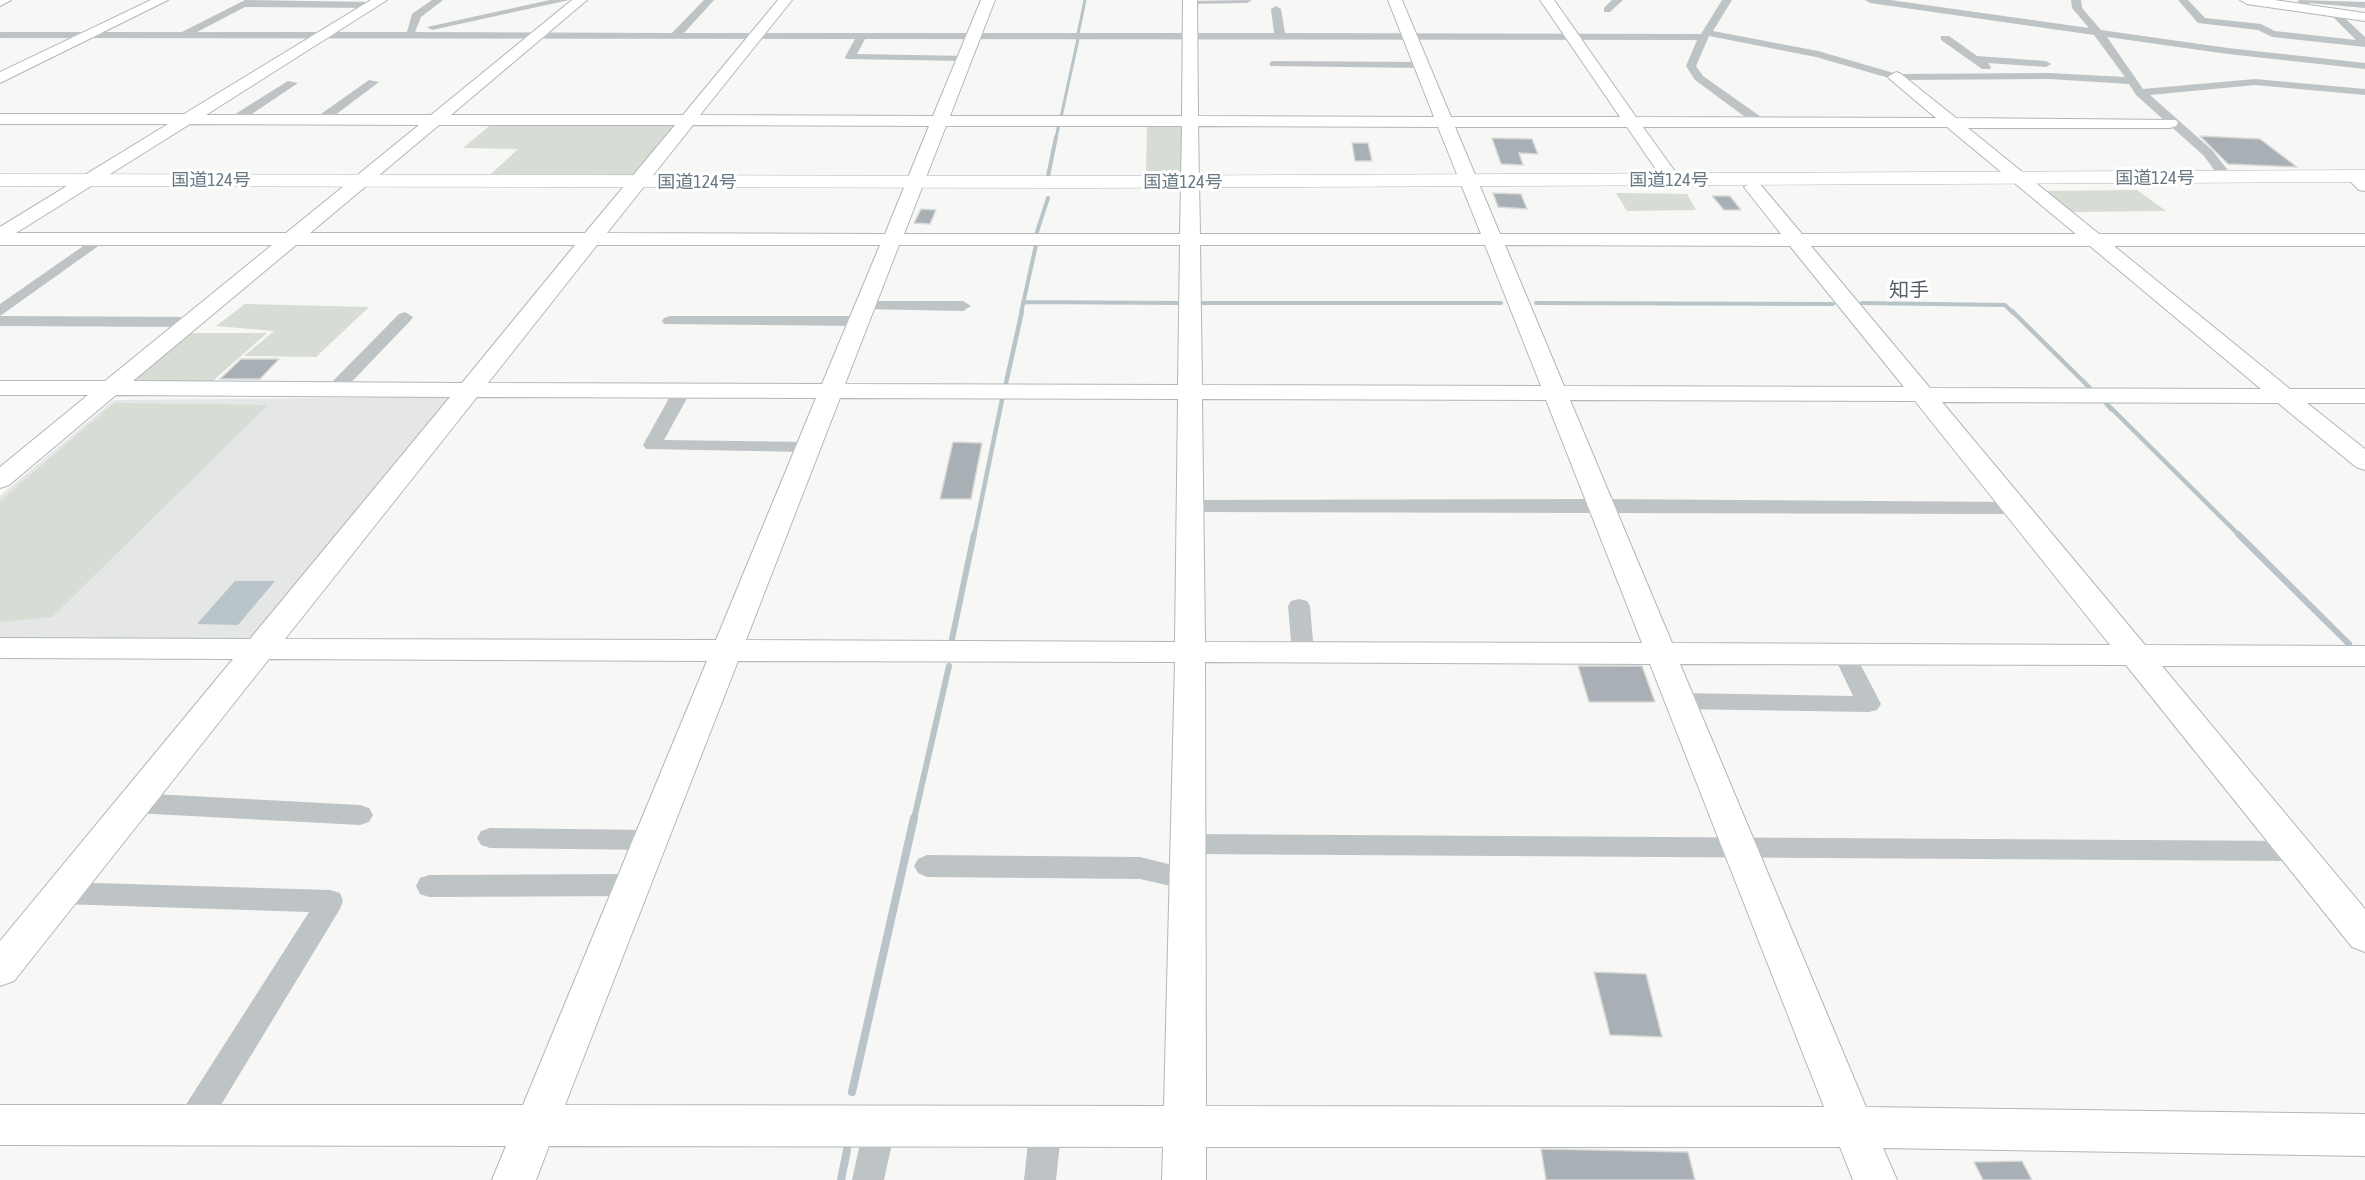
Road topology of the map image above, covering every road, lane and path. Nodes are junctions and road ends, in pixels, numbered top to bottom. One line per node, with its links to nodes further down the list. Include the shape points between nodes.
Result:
1 (4, 0): 21 (street)
2 (161, 0): 36 (street)
3 (438, 0): 33 (street, via 416,16)
4 (564, 0): 33 (street)
5 (580, 0): 42 (street)
6 (709, 0): 43 (street)
7 (785, 0): 44 (street)
8 (988, 0): 46 (street)
9 (1190, 0): 10 (street); 47 (street)
10 (1247, 0)
11 (1395, 0): 49 (street)
12 (1547, 0): 50 (street)
13 (1618, 0): 27 (street)
14 (1727, 0): 38 (street)
15 (1870, 0): 20 (street)
16 (1961, 0): 28 (street)
17 (2076, 0): 34 (street, via 2077,8)
18 (2183, 0): 52 (street, via 2202,21 2261,27 2272,34)
19 (2247, 0): 24 (street)
20 (1889, 1): 28 (street)
21 (0, 2)
22 (376, 2): 23 (street); 41 (street)
23 (271, 4): 30 (street); 39 (street, via 243,4)
24 (2305, 8): 25 (street, via 2303,0); 29 (street)
25 (2362, 8): 29 (street)
26 (1276, 9): 48 (street)
27 (1606, 10)
28 (1951, 11): 31 (street); 34 (street)
29 (2333, 12): 52 (street)
30 (252, 15)
31 (1942, 22)
32 (234, 25): 40 (street)
33 (411, 31): 37 (street)
34 (2098, 32): 57 (street); 58 (street)
35 (0, 35): 36 (street)
36 (88, 35): 39 (street); 61 (street)
37 (391, 35): 41 (street); 42 (street)
38 (1706, 35): 50 (street); 59 (street, via 1818,54); 77 (street, via 1691,66 1699,78)
39 (182, 36): 40 (street)
40 (215, 36): 41 (street)
41 (323, 36): 68 (street)
42 (536, 36): 43 (street); 71 (street)
43 (675, 36): 44 (street)
44 (756, 36): 45 (street); 72 (street)
45 (862, 36): 46 (street); 53 (street, via 850,57)
46 (974, 36): 47 (street); 53 (street)
47 (1190, 36): 48 (street); 74 (street)
48 (1280, 37): 49 (street)
49 (1409, 37): 50 (street); 56 (street)
50 (1572, 37): 76 (street)
51 (1944, 38): 54 (street)
52 (2365, 44)
53 (965, 58): 73 (street)
54 (1974, 59): 58 (street); 60 (street)
55 (1274, 64): 56 (street)
56 (1420, 64): 75 (street)
57 (2365, 66)
58 (2124, 70): 62 (street)
59 (1896, 77): 60 (street); 78 (street)
60 (1999, 77): 62 (street)
61 (0, 78)
62 (2131, 81): 66 (street)
63 (373, 82): 70 (street)
64 (292, 83): 69 (street)
65 (2365, 92): 66 (street, via 2255,82)
66 (2140, 93): 79 (street)
67 (0, 119): 68 (street)
68 (189, 119): 69 (street); 85 (street)
69 (236, 119): 70 (street)
70 (322, 119): 71 (street)
71 (435, 120): 72 (street); 86 (street)
72 (689, 120): 73 (street); 88 (street)
73 (940, 121): 74 (street); 89 (street)
74 (1190, 121): 75 (street); 90 (street)
75 (1444, 122): 76 (street); 87 (street)
76 (1632, 122): 77 (street); 82 (street)
77 (1760, 122): 78 (street)
78 (1950, 122): 79 (street); 84 (street)
79 (2170, 123): 80 (street, via 2208,153)
80 (2227, 178): 83 (highway, 国道124号); 84 (highway, 国道124号)
81 (0, 180): 85 (highway, 国道124号)
82 (1672, 180): 84 (highway, 国道124号); 87 (highway, 国道124号)
83 (2363, 181): 84 (highway, 国道124号)
84 (2023, 183): 91 (highway, 国道124号); 101 (street)
85 (84, 184): 86 (highway, 国道124号); 92 (highway, 国道124号); 93 (street)
86 (358, 184): 88 (highway, 国道124号); 98 (street)
87 (1470, 184): 90 (highway, 国道124号); 91 (highway, 国道124号); 99 (street)
88 (636, 186): 89 (highway, 国道124号); 95 (street)
89 (914, 186): 90 (highway, 国道124号); 96 (street)
90 (1188, 186): 97 (street)
91 (1753, 186): 100 (street)
92 (0, 187)
93 (0, 237): 94 (street)
94 (99, 239): 98 (street); 104 (street)
95 (593, 239): 96 (street); 98 (street); 113 (street)
96 (892, 239): 97 (street); 105 (street)
97 (1190, 239): 99 (street); 116 (street)
98 (292, 240): 109 (street)
99 (1493, 240): 100 (street); 117 (street)
100 (1796, 240): 101 (street); 118 (street)
101 (2093, 240): 102 (street); 120 (street)
102 (2365, 240)
103 (963, 306): 105 (street)
104 (0, 311)
105 (862, 313): 108 (street); 115 (street)
106 (405, 317): 112 (street)
107 (0, 321): 109 (street)
108 (670, 321)
109 (192, 322): 111 (street)
110 (0, 388): 111 (street)
111 (110, 389): 112 (street); 123 (street)
112 (334, 390): 113 (street)
113 (469, 391): 114 (street); 129 (street)
114 (682, 391): 115 (street); 121 (street, via 652,445)
115 (830, 392): 116 (street); 121 (street)
116 (1189, 393): 117 (street); 125 (street)
117 (1555, 394): 118 (street); 124 (street)
118 (1922, 394): 120 (street); 126 (street)
119 (2365, 396): 120 (street)
120 (2285, 397): 122 (street)
121 (808, 447): 130 (street)
122 (2365, 462)
123 (0, 480)
124 (1600, 505): 125 (street); 126 (street); 133 (street)
125 (1190, 506): 131 (street)
126 (2016, 508): 135 (street)
127 (1299, 606): 132 (street)
128 (0, 648): 129 (street)
129 (260, 648): 130 (street); 138 (street)
130 (727, 650): 131 (street); 141 (street)
131 (1190, 652): 132 (street); 142 (street)
132 (1303, 653): 133 (street)
133 (1661, 653): 134 (street); 137 (street)
134 (1844, 654): 135 (street); 137 (street, via 1869,704)
135 (2133, 654): 136 (street); 144 (street)
136 (2365, 656)
137 (1680, 700): 143 (street)
138 (134, 802): 139 (street); 149 (street)
139 (360, 814)
140 (490, 838): 141 (street)
141 (650, 840): 147 (street)
142 (1188, 844): 143 (street); 146 (street)
143 (1739, 849): 144 (street); 158 (street)
144 (2295, 851): 150 (street)
145 (927, 866): 146 (street, via 1140,868)
146 (1188, 879): 157 (street)
147 (631, 885): 148 (street); 154 (street)
148 (429, 886)
149 (61, 893): 151 (street); 153 (street, via 330,901)
150 (2365, 936)
151 (0, 969)
152 (0, 1125): 153 (street)
153 (191, 1125): 154 (street)
154 (536, 1125): 155 (street); 160 (street)
155 (880, 1125): 156 (street); 161 (street)
156 (1046, 1125): 157 (street); 162 (street)
157 (1184, 1125): 158 (street); 163 (street)
158 (1854, 1127): 159 (street); 164 (street)
159 (2365, 1135)
160 (514, 1180)
161 (868, 1180)
162 (1040, 1180)
163 (1184, 1180)
164 (1875, 1180)

